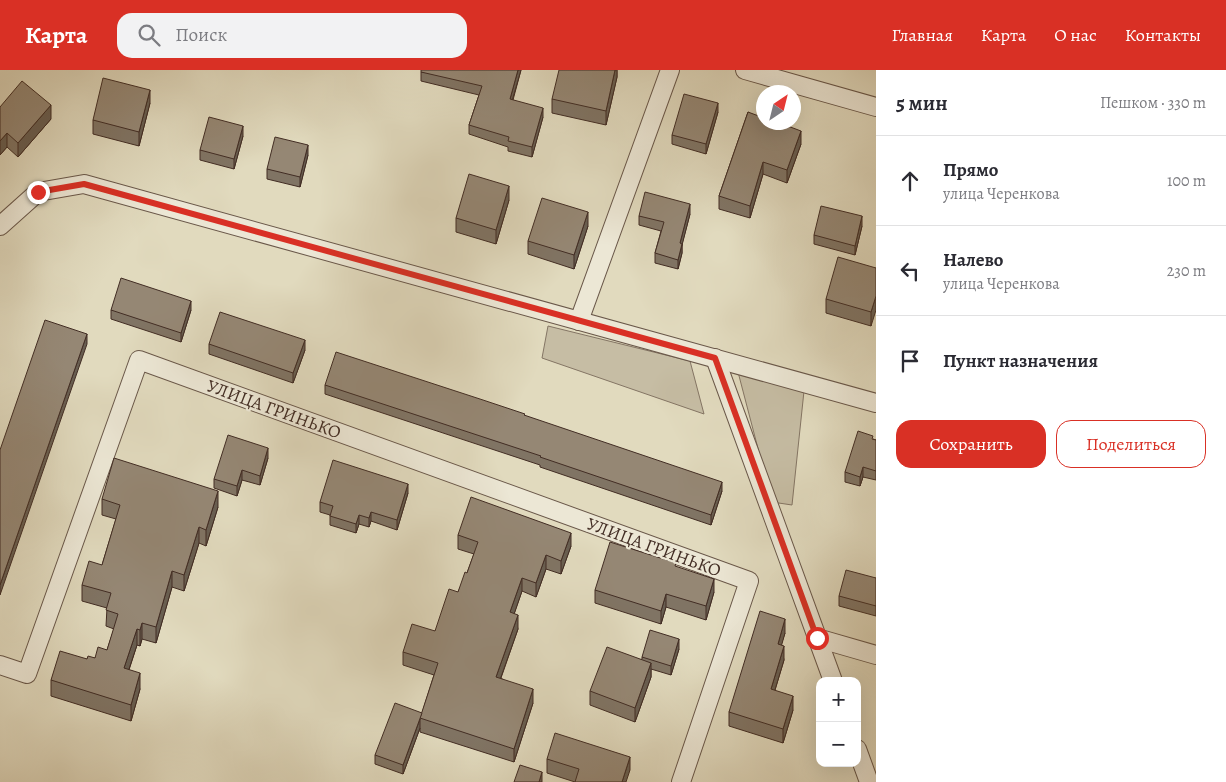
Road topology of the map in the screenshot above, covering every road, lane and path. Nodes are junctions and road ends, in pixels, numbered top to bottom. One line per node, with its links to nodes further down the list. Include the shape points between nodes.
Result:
1 (670, 70): 5 (street)
2 (745, 70): 3 (street)
3 (876, 107)
4 (0, 226): 5 (street, via 38,192 84,184)
5 (579, 321): 6 (street)
6 (715, 358): 7 (street); 8 (street)
7 (876, 403)
8 (817, 638): 9 (street); 11 (street)
9 (876, 655)
10 (0, 665): 13 (street, УЛИЦА ГРИНЬКО, via 28,674 139,360 749,581)
11 (831, 677)
12 (861, 760): 14 (street)
13 (681, 782)
14 (869, 782)

